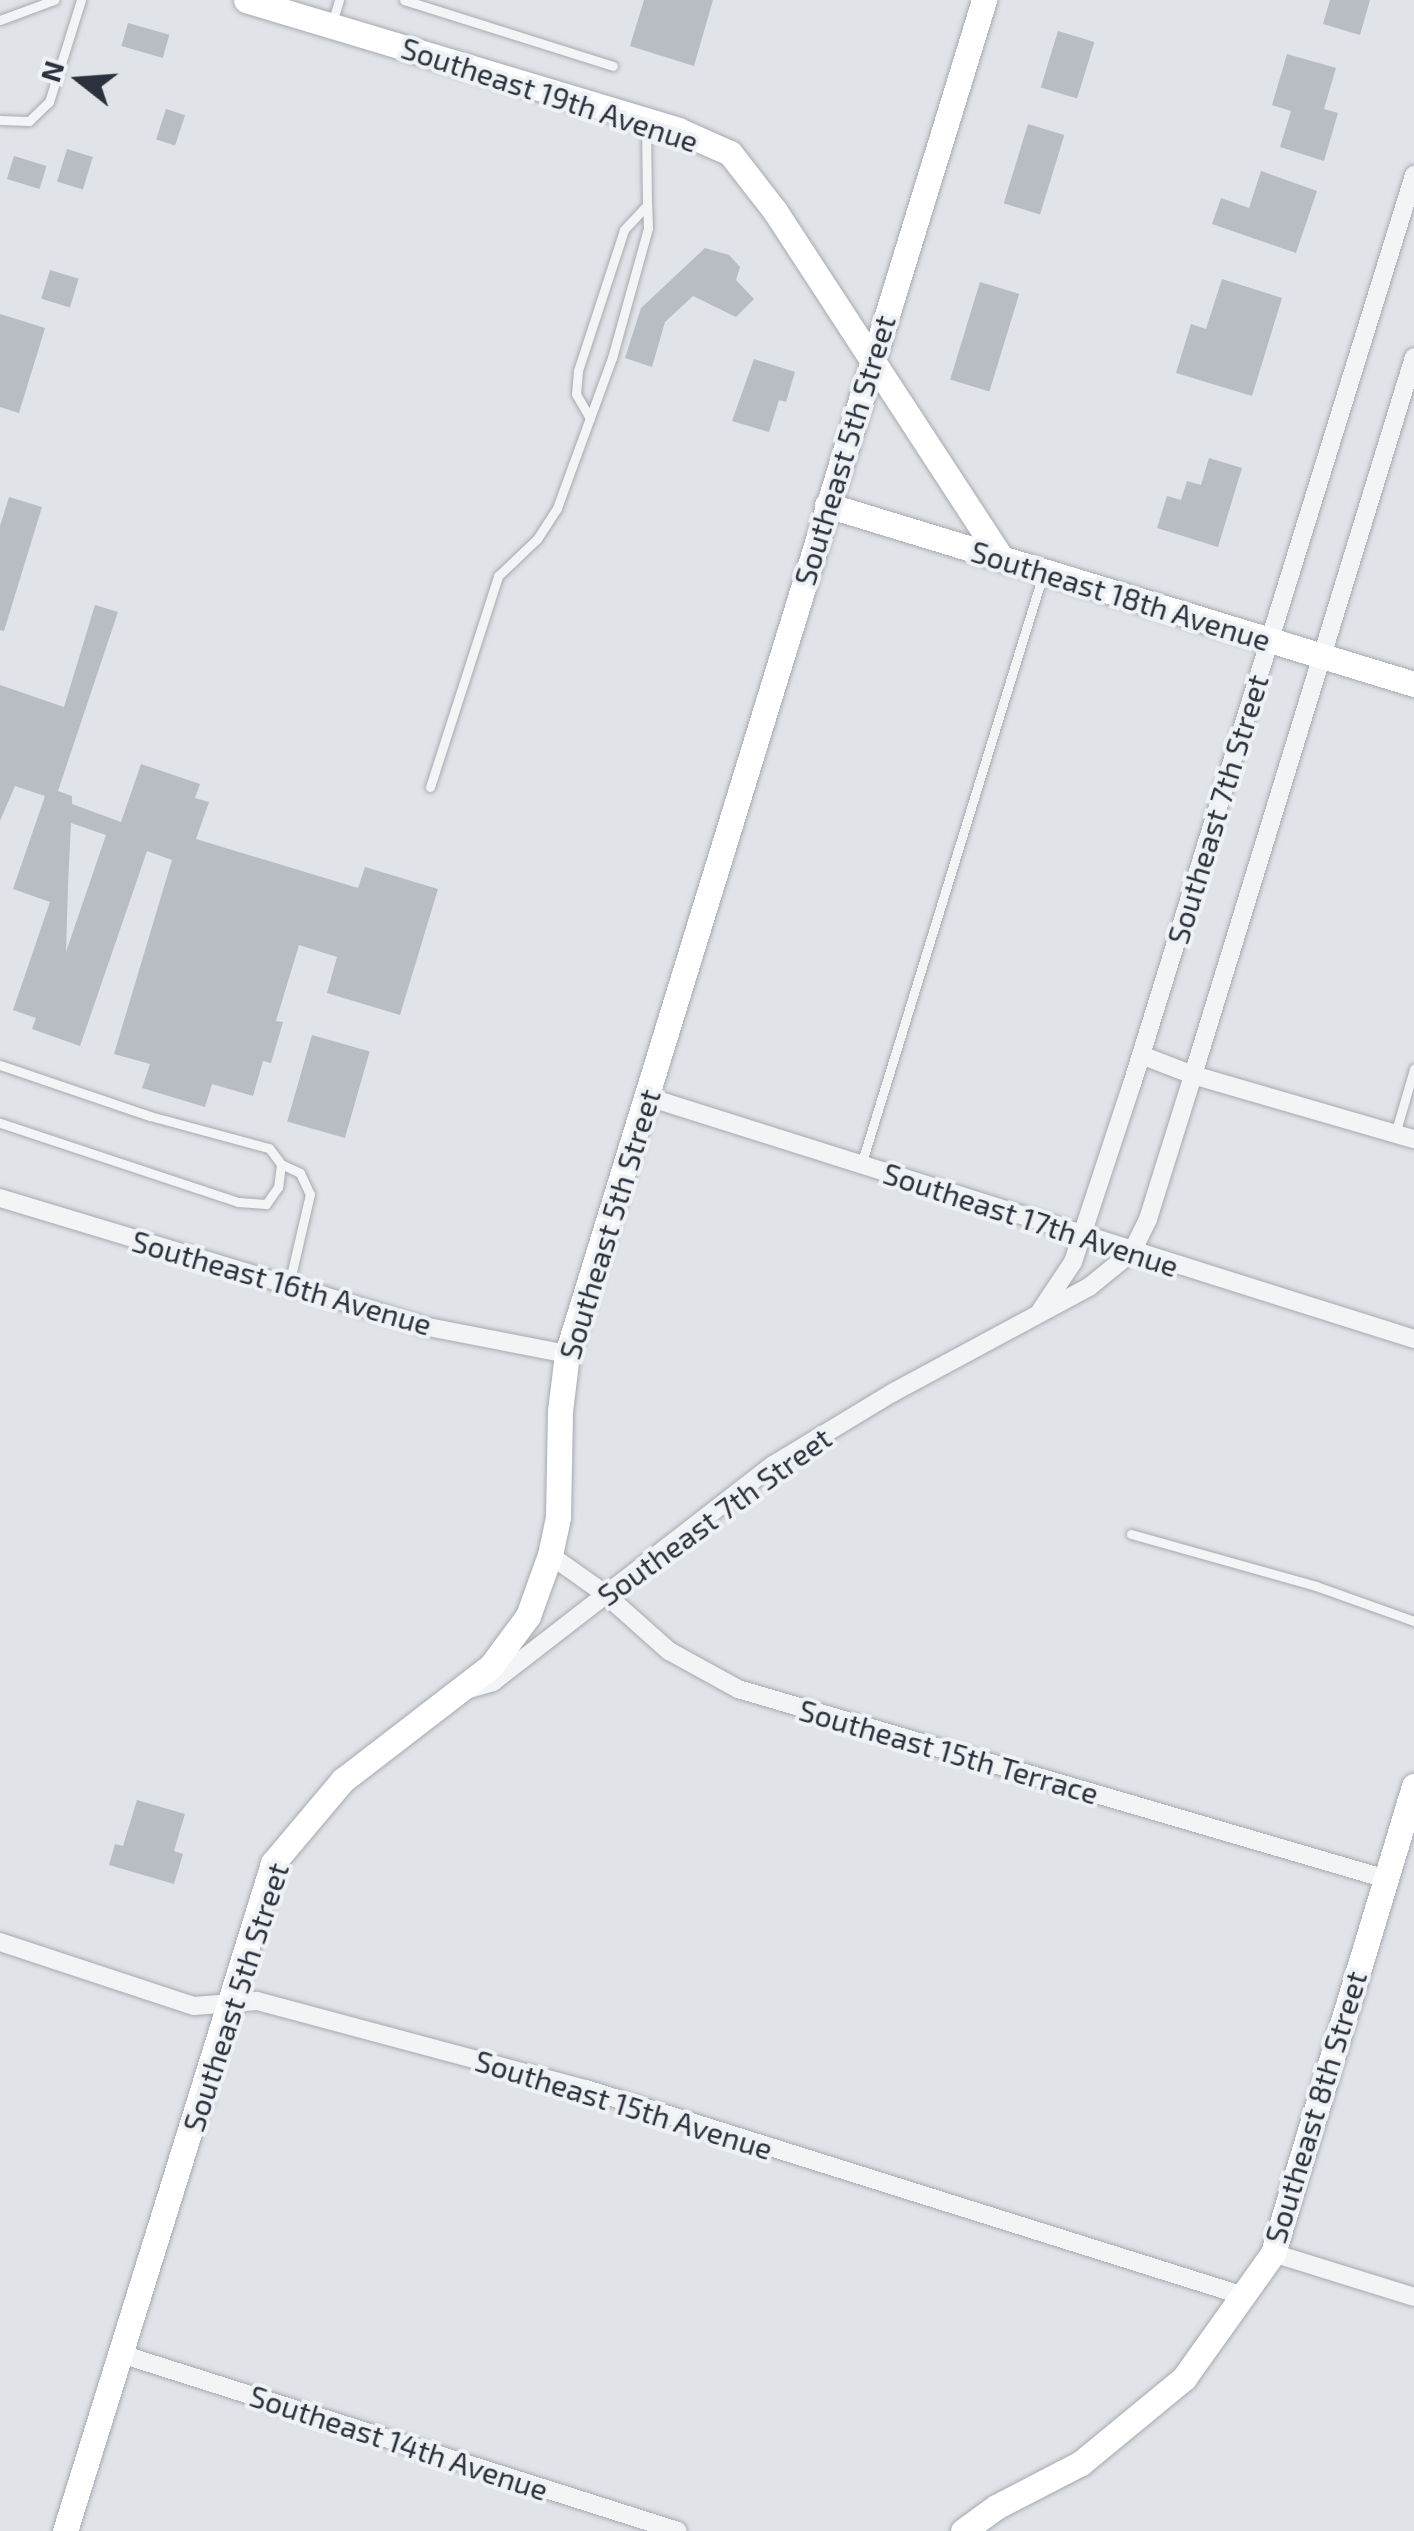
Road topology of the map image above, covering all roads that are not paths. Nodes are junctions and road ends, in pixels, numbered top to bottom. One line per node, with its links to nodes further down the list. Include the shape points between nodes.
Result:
1 (54, 0): 7 (lane)
2 (81, 0): 10 (lane, via 49,102 29,121)
3 (246, 0): 8 (street, Southeast 19th Avenue)
4 (339, 0): 8 (lane)
5 (404, 0): 9 (lane)
6 (984, 0): 15 (street, Southeast 5th Street)
7 (0, 20)
8 (331, 26): 11 (street, Southeast 19th Avenue)
9 (613, 66)
10 (0, 120)
11 (646, 120): 13 (lane); 15 (street, Southeast 19th Avenue, via 730,152)
12 (1414, 175): 20 (street, Southeast 7th Street)
13 (647, 204): 16 (lane, via 648,228); 16 (lane, via 624,230 578,370 576,394)
14 (1414, 357): 21 (street, Southeast 7th Street)
15 (871, 362): 17 (street, Southeast 5th Street); 18 (street, Southeast 19th Avenue)
16 (590, 418): 23 (lane, via 557,508 537,539 498,576)
17 (827, 505): 18 (street, Southeast 18th Avenue); 28 (street, Southeast 5th Street)
18 (1002, 559): 19 (street, Southeast 18th Avenue)
19 (1044, 572): 20 (street, Southeast 18th Avenue); 33 (lane)
20 (1271, 640): 21 (street, Southeast 18th Avenue); 24 (street, Southeast 7th Street)
21 (1323, 656): 22 (street, Southeast 18th Avenue); 27 (street, Southeast 7th Street)
22 (1414, 684)
23 (430, 787)
24 (1141, 1055): 27 (street); 35 (street, Southeast 7th Street)
25 (0, 1065): 32 (lane, via 268,1148)
26 (1414, 1069): 30 (lane)
27 (1193, 1075): 30 (street); 36 (street, Southeast 7th Street)
28 (648, 1097): 33 (street, Southeast 17th Avenue); 40 (street, Southeast 5th Street)
29 (0, 1123): 32 (lane, via 238,1202 266,1204 278,1187)
30 (1395, 1134): 31 (street)
31 (1414, 1140)
32 (281, 1164): 37 (lane, via 300,1173 310,1194)
33 (861, 1166): 35 (street, Southeast 17th Avenue)
34 (0, 1198): 37 (street, Southeast 16th Avenue)
35 (1082, 1236): 36 (street, Southeast 17th Avenue); 38 (street, Southeast 7th Street, via 1064,1278)
36 (1132, 1252): 38 (street, Southeast 7th Street); 39 (street, Southeast 17th Avenue)
37 (288, 1286): 40 (street, Southeast 16th Avenue, via 423,1326)
38 (1035, 1319): 43 (street, Southeast 7th Street, via 773,1465)
39 (1414, 1339)
40 (566, 1354): 42 (street, Southeast 5th Street, via 562,1473)
41 (1130, 1534): 44 (lane)
42 (550, 1555): 43 (street, Southeast 15th Terrace); 45 (street, Southeast 5th Street, via 528,1616 491,1666)
43 (605, 1594): 45 (street, Southeast 7th Street, via 493,1682); 47 (street, Southeast 15th Terrace, via 670,1651 738,1689)
44 (1414, 1621)
45 (454, 1694): 49 (street, Southeast 5th Street, via 343,1780 273,1863)
46 (1414, 1786): 47 (street, Southeast 8th Street)
47 (1383, 1878): 50 (street, Southeast 8th Street)
48 (0, 1942): 49 (street, Southeast 15th Avenue, via 194,2006)
49 (234, 2000): 51 (street, Southeast 15th Avenue, via 333,2020 586,2090); 53 (street, Southeast 5th Street)
50 (1273, 2252): 51 (street, Southeast 8th Street); 52 (street)
51 (1244, 2296): 56 (street, Southeast 8th Street, via 1184,2378 1081,2462)
52 (1414, 2296)
53 (120, 2354): 54 (street, Southeast 5th Street); 55 (street, Southeast 14th Avenue)
54 (65, 2531)
55 (678, 2531)
56 (963, 2531)

